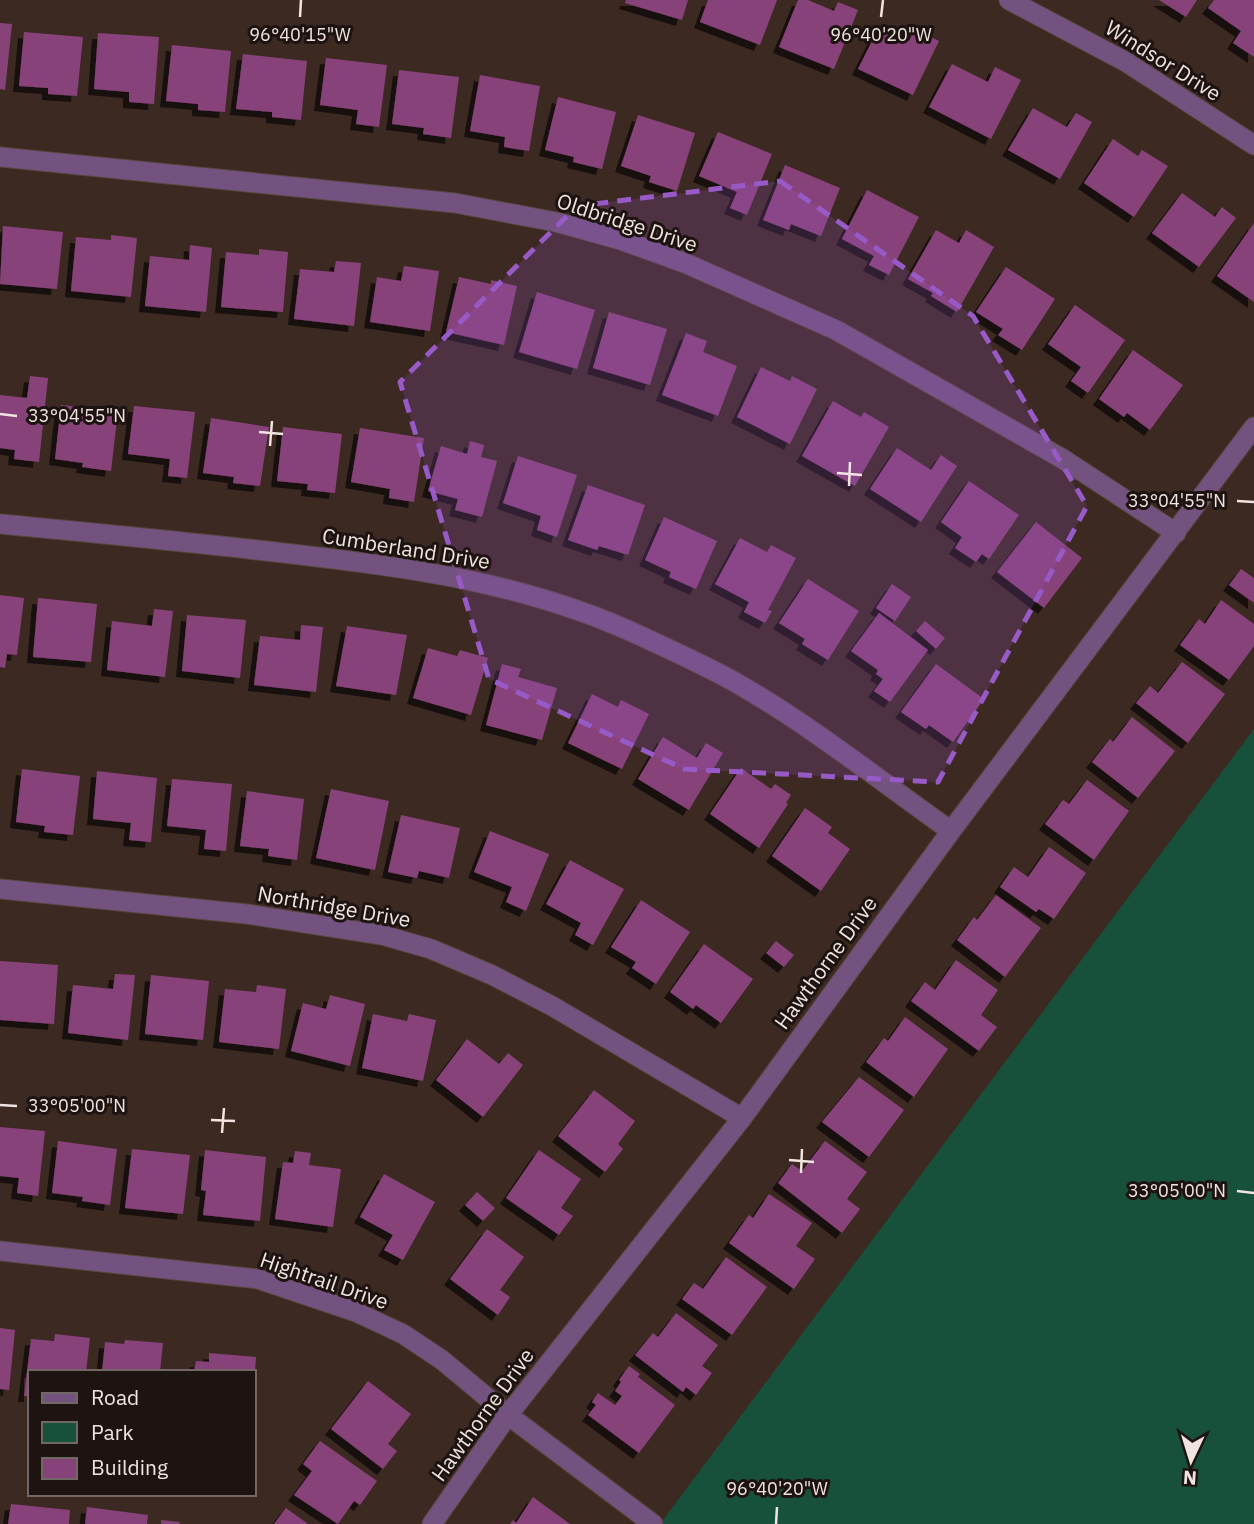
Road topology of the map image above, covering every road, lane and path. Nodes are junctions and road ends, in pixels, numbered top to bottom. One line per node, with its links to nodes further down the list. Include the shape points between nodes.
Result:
1 (1009, 0): 2 (street, Windsor Drive, via 1126,62)
2 (1254, 145)
3 (0, 157): 6 (street, Oldbridge Drive, via 455,203 621,240 836,330 1063,459)
4 (1254, 427): 6 (street, Hawthorne Drive)
5 (0, 524): 7 (street, Cumberland Drive, via 405,567 561,604 640,635 732,681 790,716)
6 (1176, 533): 7 (street, Hawthorne Drive)
7 (951, 831): 9 (street, Hawthorne Drive)
8 (0, 888): 9 (street, Northridge Drive, via 247,914 382,934 431,949 552,1006)
9 (742, 1118): 11 (street, Hawthorne Drive)
10 (0, 1251): 11 (street, Hightrail Drive, via 258,1279 291,1289 403,1334)
11 (508, 1415): 12 (street, Hawthorne Drive); 13 (street, Hightrail Drive)
12 (432, 1524)
13 (653, 1524)

